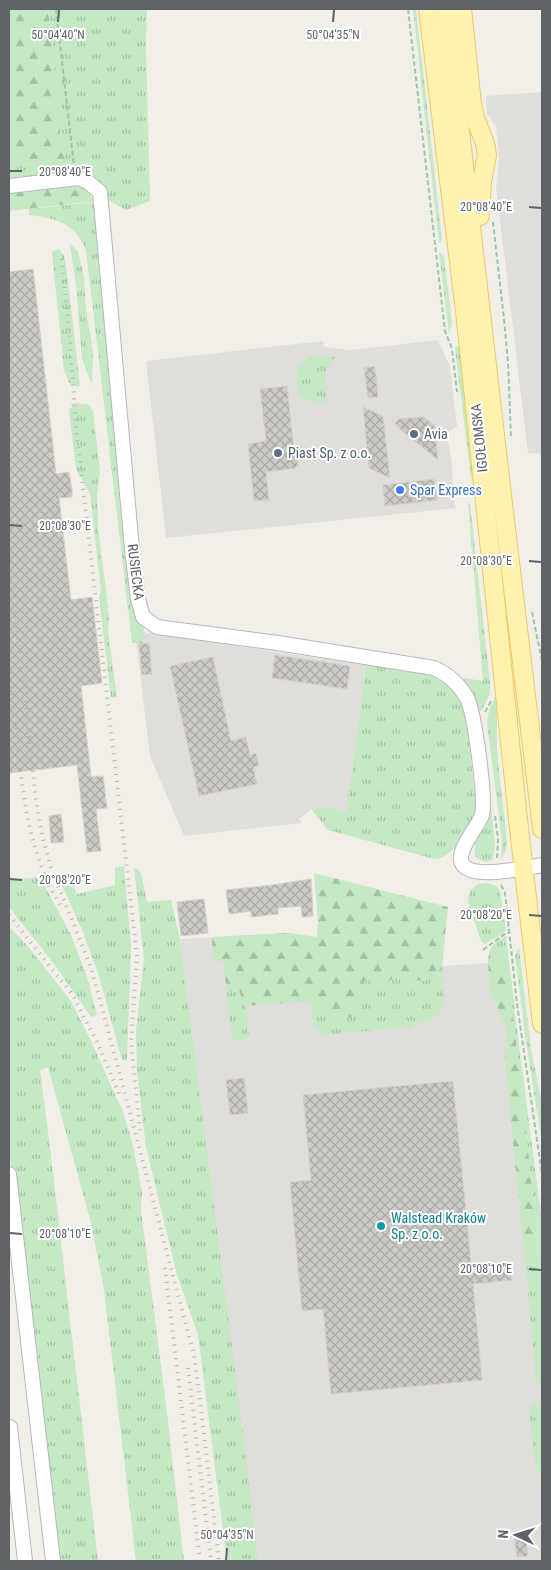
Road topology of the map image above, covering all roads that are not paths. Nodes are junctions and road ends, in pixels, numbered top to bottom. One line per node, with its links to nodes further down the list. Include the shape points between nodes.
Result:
1 (428, 9): 8 (main road, IGOŁOMSKA, via 467,330)
2 (446, 9): 5 (main road, IGOŁOMSKA)
3 (462, 9): 5 (main road, via 472,104 487,156 480,200)
4 (9, 186): 8 (street, RUSIECKA, via 78,178 100,192 132,549 142,617 157,627 312,648 434,668 445,673 462,691 472,712 484,799 482,816 465,844 461,863 477,872)
5 (478, 274): 6 (main road, IGOŁOMSKA)
6 (542, 828)
7 (542, 865): 8 (street)
8 (524, 868): 9 (main road, IGOŁOMSKA)
9 (542, 1024)
10 (9, 1174): 14 (street)
11 (10, 1427): 12 (street)
12 (11, 1455): 13 (street)
13 (25, 1561)
14 (53, 1561)

